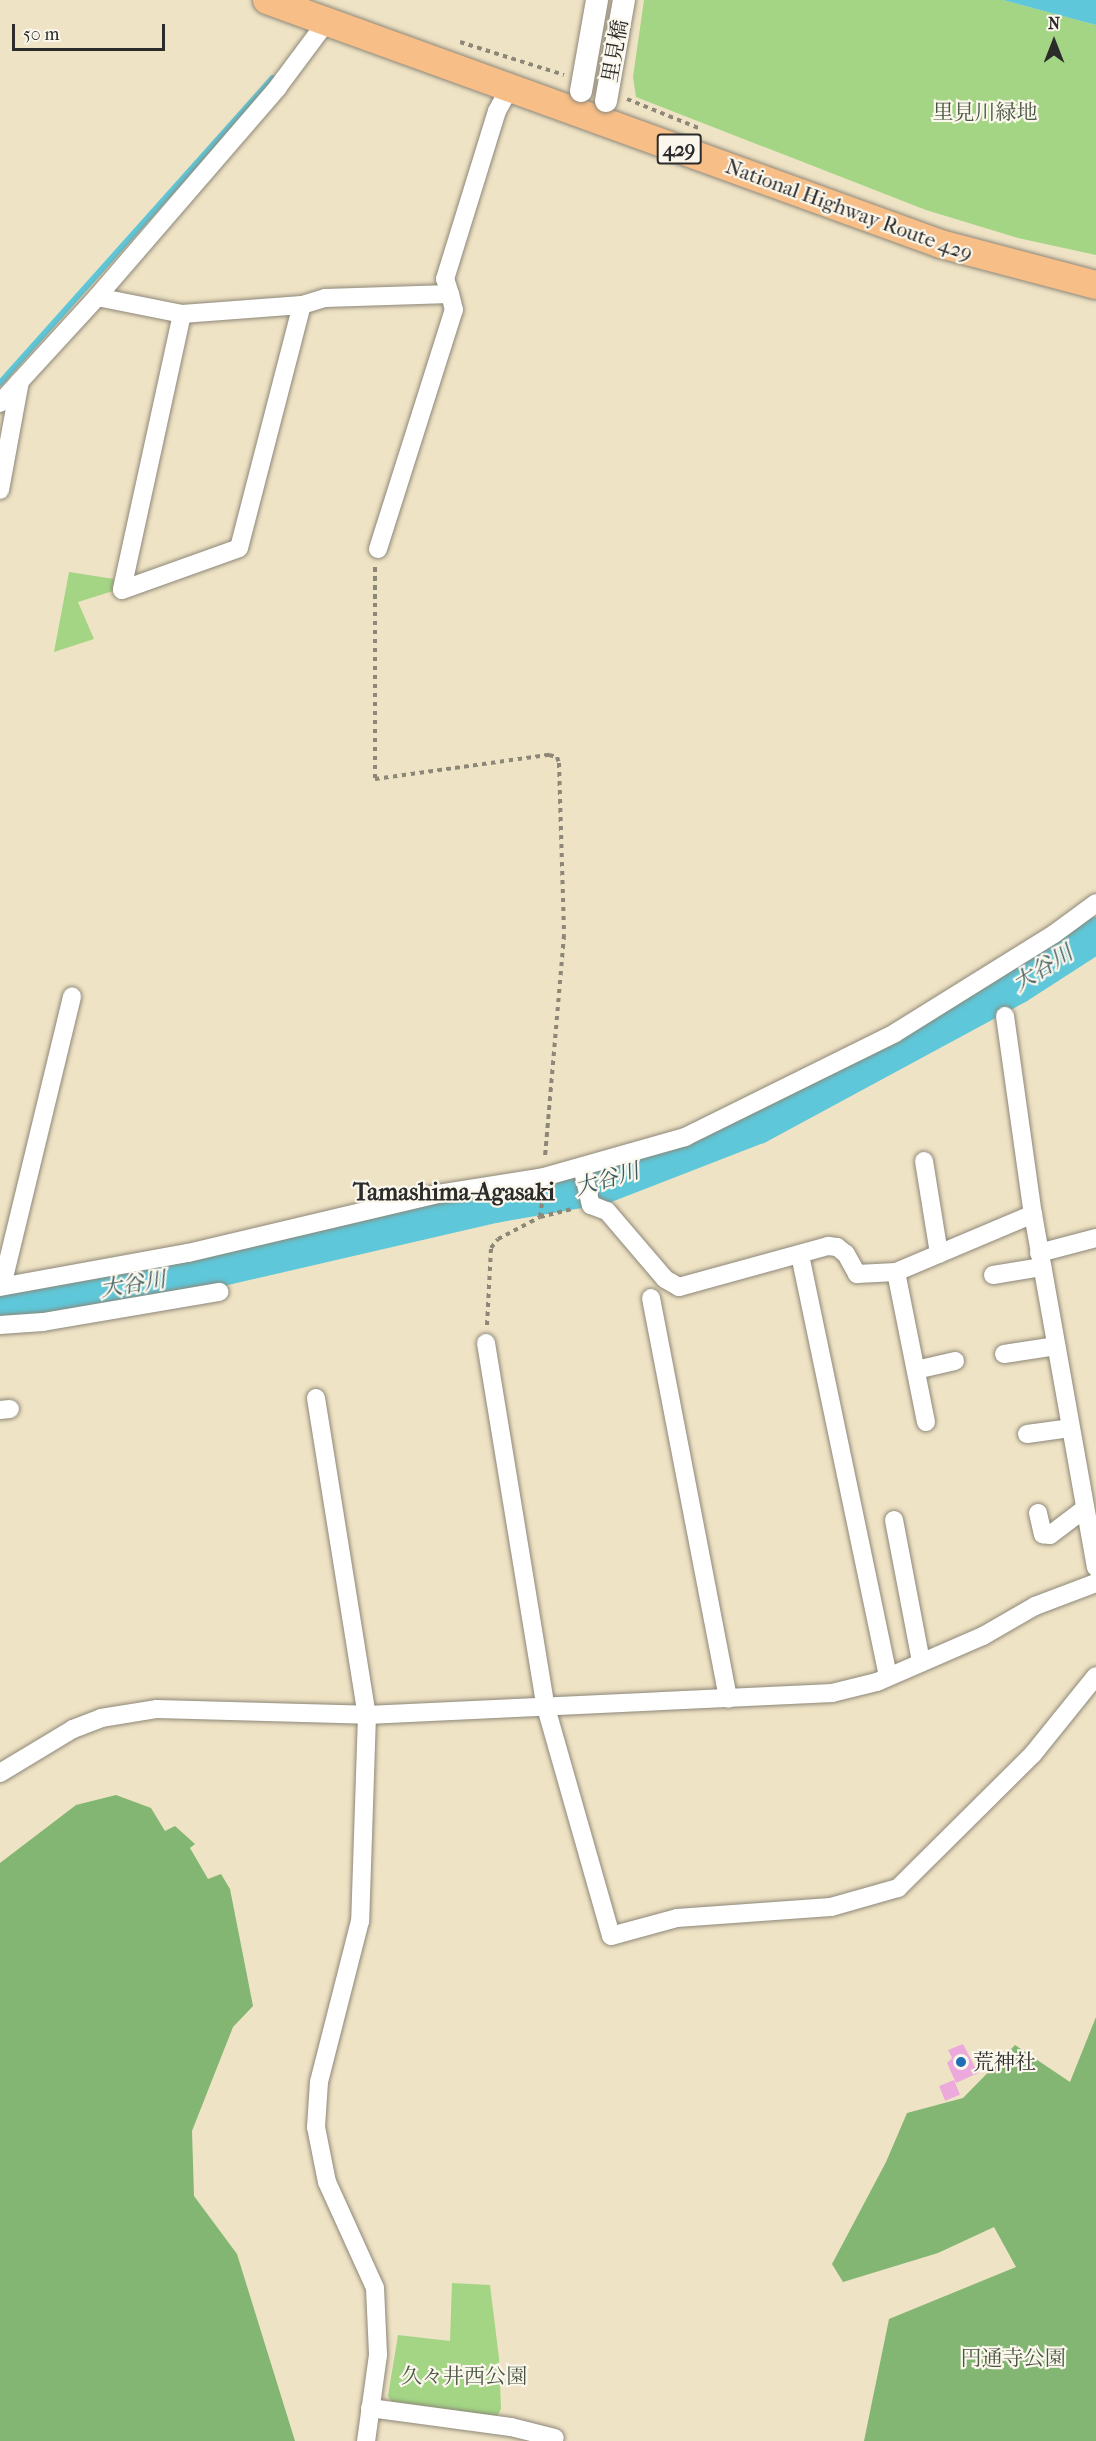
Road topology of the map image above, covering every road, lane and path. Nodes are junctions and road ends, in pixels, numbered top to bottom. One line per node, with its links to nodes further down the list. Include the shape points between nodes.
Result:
1 (267, 0): 4 (highway, National Highway Route 429 / 429)
2 (597, 0): 6 (street, 里見橋, bridge)
3 (624, 0): 7 (street, 里見橋, bridge)
4 (328, 20): 5 (highway, National Highway Route 429 / 429); 10 (street, via 278,87)
5 (509, 89): 8 (highway, National Highway Route 429 / 429, via 941,244); 9 (street, via 497,111 445,279)
6 (581, 91)
7 (606, 101)
8 (1096, 285)
9 (450, 294): 11 (street, via 325,298); 16 (street, via 454,310)
10 (97, 297): 12 (street); 13 (street)
11 (302, 306): 12 (street); 12 (street, via 238,548 122,590)
12 (182, 314)
13 (20, 381): 14 (street); 15 (street)
14 (0, 403)
15 (0, 490)
16 (378, 549): 22 (path, via 373,580 375,779 549,755 557,757 559,763 564,934)
17 (1096, 903): 21 (street, via 1054,934 895,1033 685,1137)
18 (72, 996): 33 (street)
19 (1005, 1016): 25 (street)
20 (924, 1161): 28 (street)
21 (582, 1167): 22 (street); 23 (street)
22 (544, 1177): 33 (street, via 438,1194 220,1246)
23 (591, 1205): 26 (path); 29 (street, via 607,1211 665,1279 679,1287)
24 (542, 1210): 26 (path)
25 (1032, 1214): 28 (street); 30 (street)
26 (540, 1217): 37 (path, via 507,1233 492,1248)
27 (1096, 1239): 30 (street)
28 (939, 1254): 31 (street)
29 (800, 1255): 31 (street, via 837,1247 856,1274); 52 (street)
30 (1040, 1260): 32 (street); 38 (street)
31 (896, 1272): 41 (street)
32 (993, 1275)
33 (1, 1286)
34 (219, 1292): 36 (street, via 43,1322)
35 (651, 1298): 54 (street)
36 (0, 1325)
37 (486, 1343): 55 (street)
38 (1056, 1346): 39 (street); 44 (street)
39 (1004, 1354)
40 (955, 1361): 41 (street)
41 (916, 1370): 43 (street)
42 (316, 1398): 56 (street)
43 (926, 1422)
44 (1070, 1428): 45 (street); 46 (street)
45 (1027, 1434)
46 (1083, 1510): 47 (street, via 1050,1535 1043,1534); 49 (street)
47 (1038, 1513)
48 (894, 1520): 51 (street)
49 (1096, 1567)
50 (1096, 1583): 51 (street, via 1035,1606 983,1636)
51 (921, 1662): 52 (street)
52 (888, 1675): 54 (street, via 863,1687 832,1693)
53 (1096, 1676): 55 (street, via 1033,1754 898,1888 831,1907 677,1918 612,1936)
54 (728, 1699): 55 (street)
55 (545, 1704): 56 (street)
56 (367, 1715): 57 (street, via 157,1709 101,1718 73,1729); 58 (street, via 360,1921 319,2082 316,2127 327,2182 375,2288 378,2355)
57 (0, 1773)
58 (370, 2408): 59 (street, via 511,2427); 60 (street)
59 (555, 2438)
60 (366, 2441)

